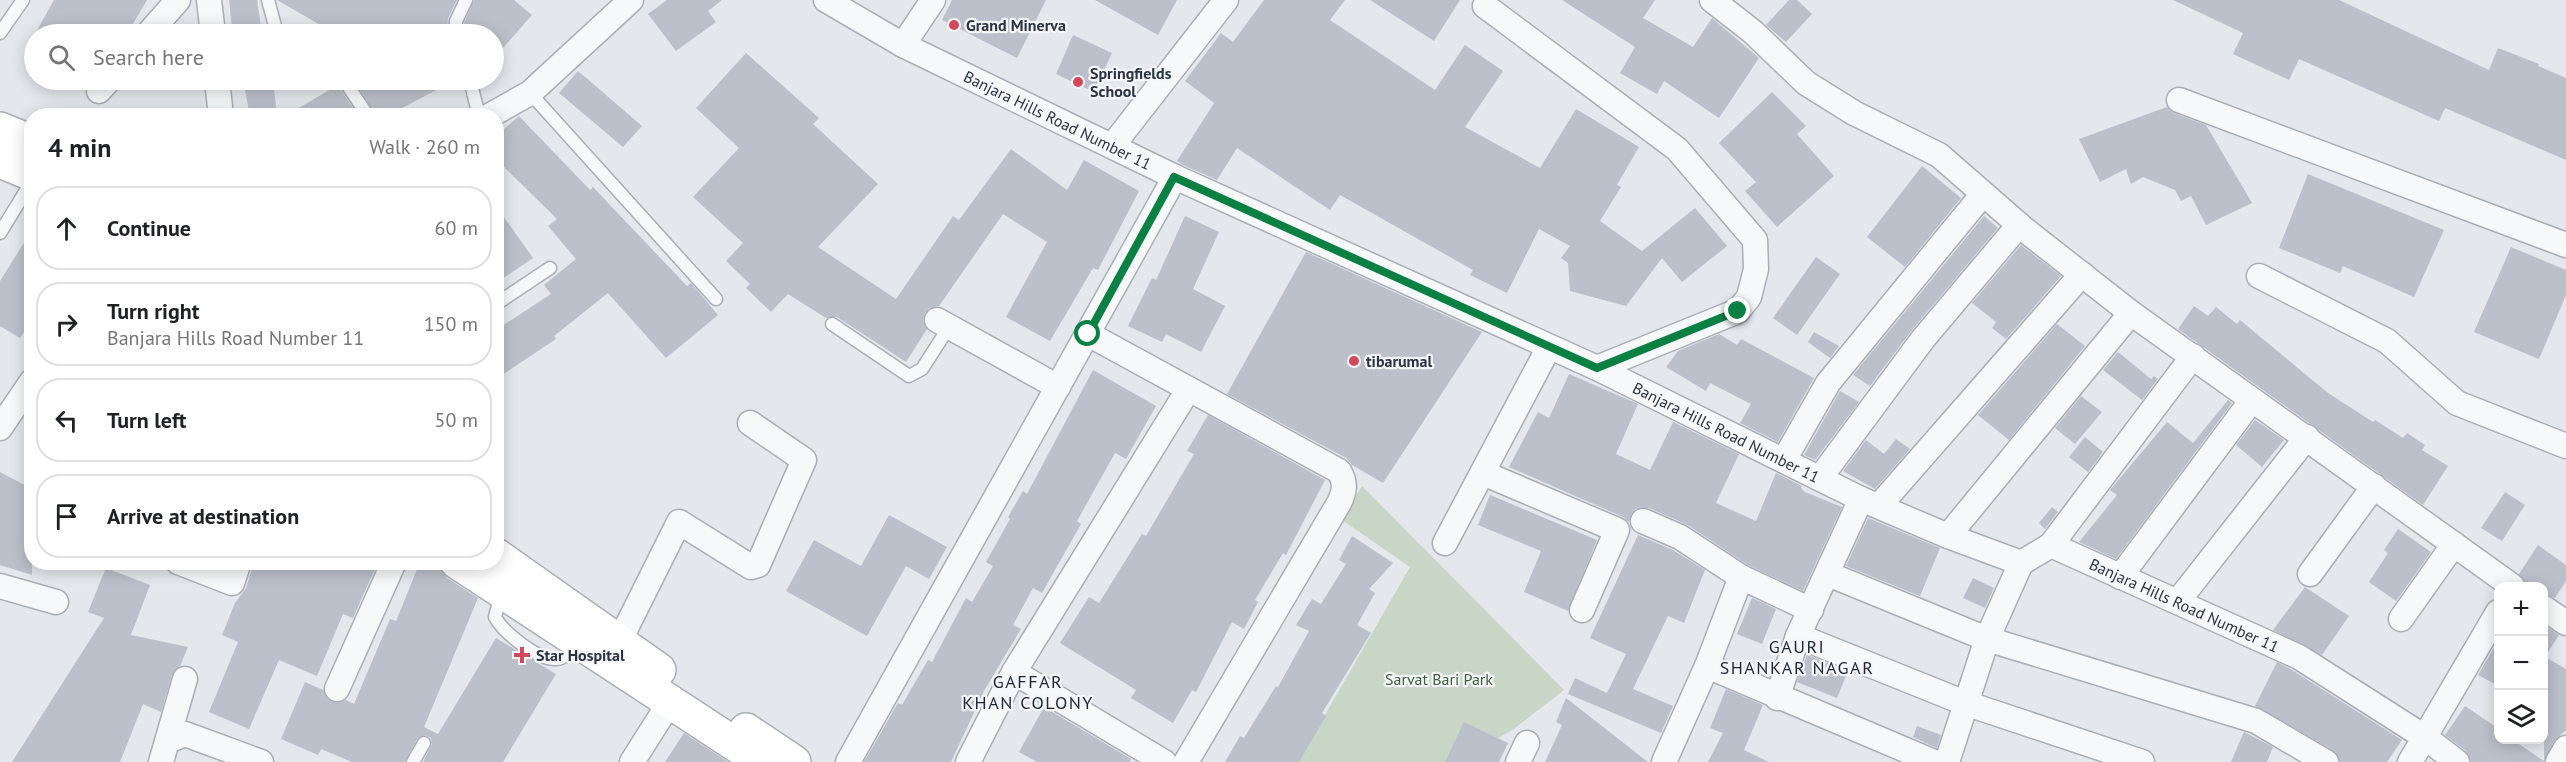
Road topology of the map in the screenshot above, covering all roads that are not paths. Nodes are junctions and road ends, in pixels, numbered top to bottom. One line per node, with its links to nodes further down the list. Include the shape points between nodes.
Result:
1 (23, 0): 16 (lane)
2 (178, 0): 12 (street)
3 (209, 0): 13 (street)
4 (268, 0): 14 (lane)
5 (466, 0): 15 (lane)
6 (632, 0): 21 (street)
7 (826, 0): 17 (street, Banjara Hills Road Number 11)
8 (933, 0): 17 (street)
9 (1226, 0): 29 (street)
10 (1712, 0): 34 (street, via 1806,82 1854,113 1939,155)
11 (1485, 6): 49 (street, via 1677,149 1755,240 1756,269 1749,297 1738,311)
12 (157, 24)
13 (212, 24)
14 (274, 24)
15 (456, 24)
16 (0, 33)
17 (903, 45): 29 (street, Banjara Hills Road Number 11)
18 (219, 90): 23 (street)
19 (351, 90): 24 (lane)
20 (472, 90): 25 (lane)
21 (530, 93): 26 (street); 42 (lane)
22 (2180, 100): 37 (street)
23 (220, 108)
24 (363, 108)
25 (477, 108)
26 (503, 108)
27 (0, 129): 28 (main road)
28 (24, 139)
29 (1113, 145): 32 (street, Banjara Hills Road Number 11)
30 (0, 161): 31 (main road)
31 (24, 171)
32 (1174, 177): 46 (street); 47 (street, Banjara Hills Road Number 11)
33 (24, 194): 36 (lane)
34 (1983, 194): 35 (street); 58 (street, via 1828,383)
35 (2019, 225): 39 (street); 60 (street, via 1923,339)
36 (0, 233)
37 (2566, 245)
38 (550, 268): 41 (lane)
39 (2082, 274): 43 (street); 62 (street)
40 (2259, 276): 57 (street, via 2388,341 2457,403)
41 (504, 299)
42 (716, 299)
43 (2131, 313): 48 (street); 64 (street)
44 (943, 323): 45 (lane, via 922,369 909,376); 50 (street)
45 (831, 324)
46 (1088, 334): 50 (street); 51 (street)
47 (1549, 347): 49 (street, Banjara Hills Road Number 11); 59 (street)
48 (2193, 356): 53 (street); 67 (street)
49 (1597, 368): 58 (street, Banjara Hills Road Number 11)
50 (1058, 387): 107 (street)
51 (1188, 390): 92 (street); 110 (street, via 1339,471 1344,492)
52 (24, 393): 55 (street)
53 (2252, 400): 56 (street); 77 (street)
54 (750, 423): 90 (street, via 804,460 758,565 751,567 679,522)
55 (0, 429)
56 (2307, 437): 61 (street); 80 (street)
57 (2566, 446)
58 (1784, 460): 60 (street, Banjara Hills Road Number 11)
59 (1483, 474): 65 (street); 82 (street, via 1617,530)
60 (1820, 478): 62 (street, Banjara Hills Road Number 11)
61 (2374, 486): 66 (street); 75 (street)
62 (1870, 503): 64 (street, Banjara Hills Road Number 11); 74 (street)
63 (1643, 521): 76 (street, via 1680,537)
64 (1948, 537): 69 (street, Banjara Hills Road Number 11)
65 (1445, 543)
66 (2454, 544): 78 (street); 85 (street)
67 (2051, 545): 69 (street); 77 (street, Banjara Hills Road Number 11)
68 (504, 561): 90 (main road)
69 (2021, 563): 89 (street)
70 (199, 570): 71 (street, via 232,583)
71 (236, 570)
72 (390, 570): 94 (street)
73 (469, 570): 96 (main road)
74 (1828, 574): 83 (street); 89 (street)
75 (2310, 574)
76 (1741, 577): 83 (street); 91 (street)
77 (2120, 577): 80 (street, Banjara Hills Road Number 11)
78 (2506, 582)
79 (0, 586): 81 (street)
80 (2178, 601): 98 (street, Banjara Hills Road Number 11, via 2299,657)
81 (56, 602)
82 (1582, 610)
83 (1811, 610): 88 (street)
84 (2548, 611): 87 (street)
85 (2401, 619)
86 (2494, 621): 98 (street)
87 (2566, 623)
88 (1798, 636): 95 (street); 97 (street)
89 (1987, 639): 97 (street); 115 (street, via 2256,721)
90 (620, 642): 106 (main road)
91 (1707, 666): 95 (street); 111 (street)
92 (1014, 672): 108 (street); 109 (street)
93 (185, 679): 101 (street)
94 (337, 689)
95 (1777, 698): 112 (street)
96 (670, 702): 104 (street); 105 (main road)
97 (1965, 703): 113 (street); 114 (street)
98 (2426, 738): 116 (street); 117 (street, Banjara Hills Road Number 11)
99 (424, 743): 103 (lane)
100 (2566, 748): 118 (street)
101 (164, 752): 102 (street, via 185,734)
102 (261, 762)
103 (413, 762)
104 (632, 762)
105 (762, 762)
106 (794, 762)
107 (849, 762)
108 (968, 762)
109 (1164, 762)
110 (1186, 762)
111 (1664, 762)
112 (1934, 762)
113 (1947, 762)
114 (2142, 762)
115 (2326, 762)
116 (2410, 762)
117 (2457, 762)
118 (2558, 762)

